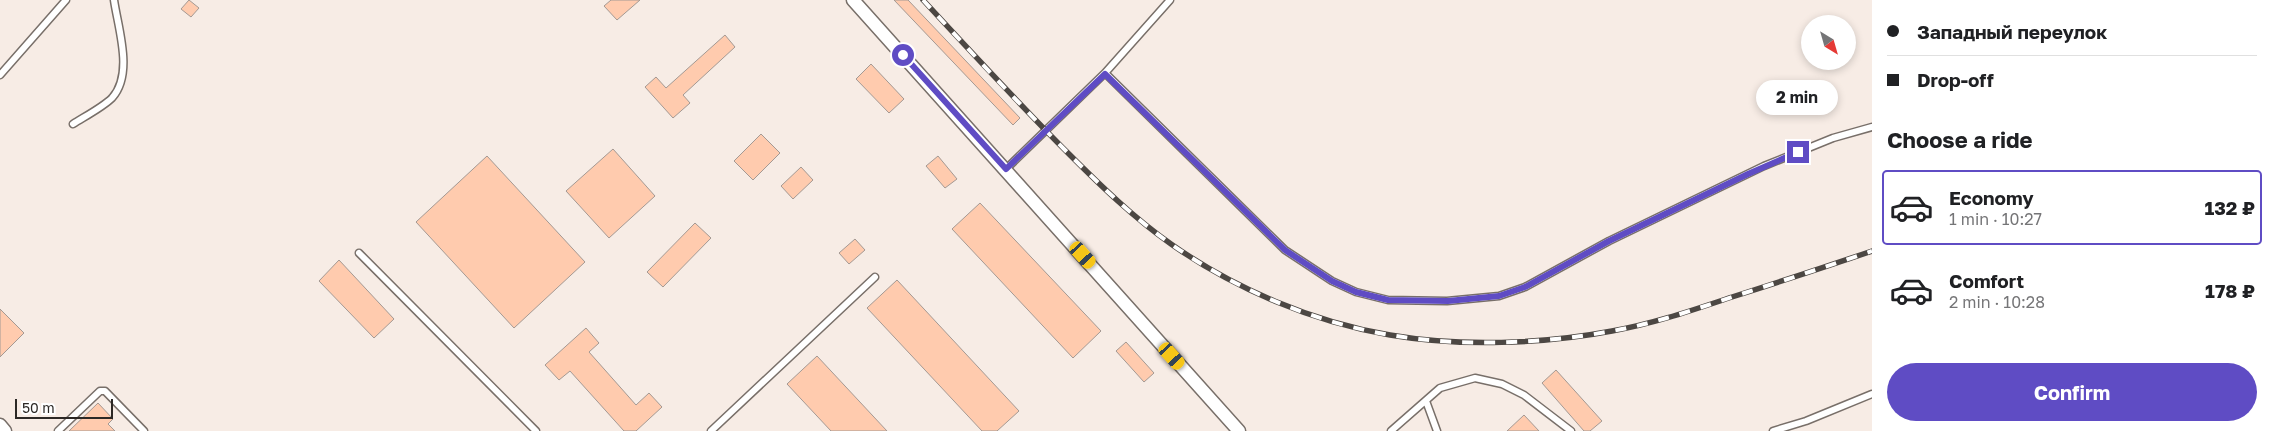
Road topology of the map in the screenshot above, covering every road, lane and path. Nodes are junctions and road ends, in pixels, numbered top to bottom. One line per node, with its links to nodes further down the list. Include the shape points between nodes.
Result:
1 (66, 0): 6 (lane)
2 (114, 0): 7 (lane, via 123,65 120,84 112,98)
3 (853, 0): 9 (street)
4 (1170, 0): 5 (lane)
5 (1105, 74): 8 (lane, via 1285,250 1332,281 1356,292 1388,300 1448,301 1499,296 1525,287 1609,241 1756,170 1833,138); 9 (lane)
6 (0, 75)
7 (73, 124)
8 (1872, 127)
9 (1006, 169): 20 (street)
10 (359, 253): 18 (lane)
11 (875, 277): 19 (lane)
12 (1872, 394): 24 (lane)
13 (1426, 401): 21 (lane); 22 (lane); 23 (lane, via 1440,388 1475,378 1502,384 1524,395)
14 (0, 425): 15 (street)
15 (6, 431)
16 (58, 431): 17 (lane, via 100,391 105,390)
17 (144, 431)
18 (536, 431)
19 (711, 431)
20 (1239, 431)
21 (1391, 431)
22 (1437, 431)
23 (1572, 431)
24 (1773, 431)

